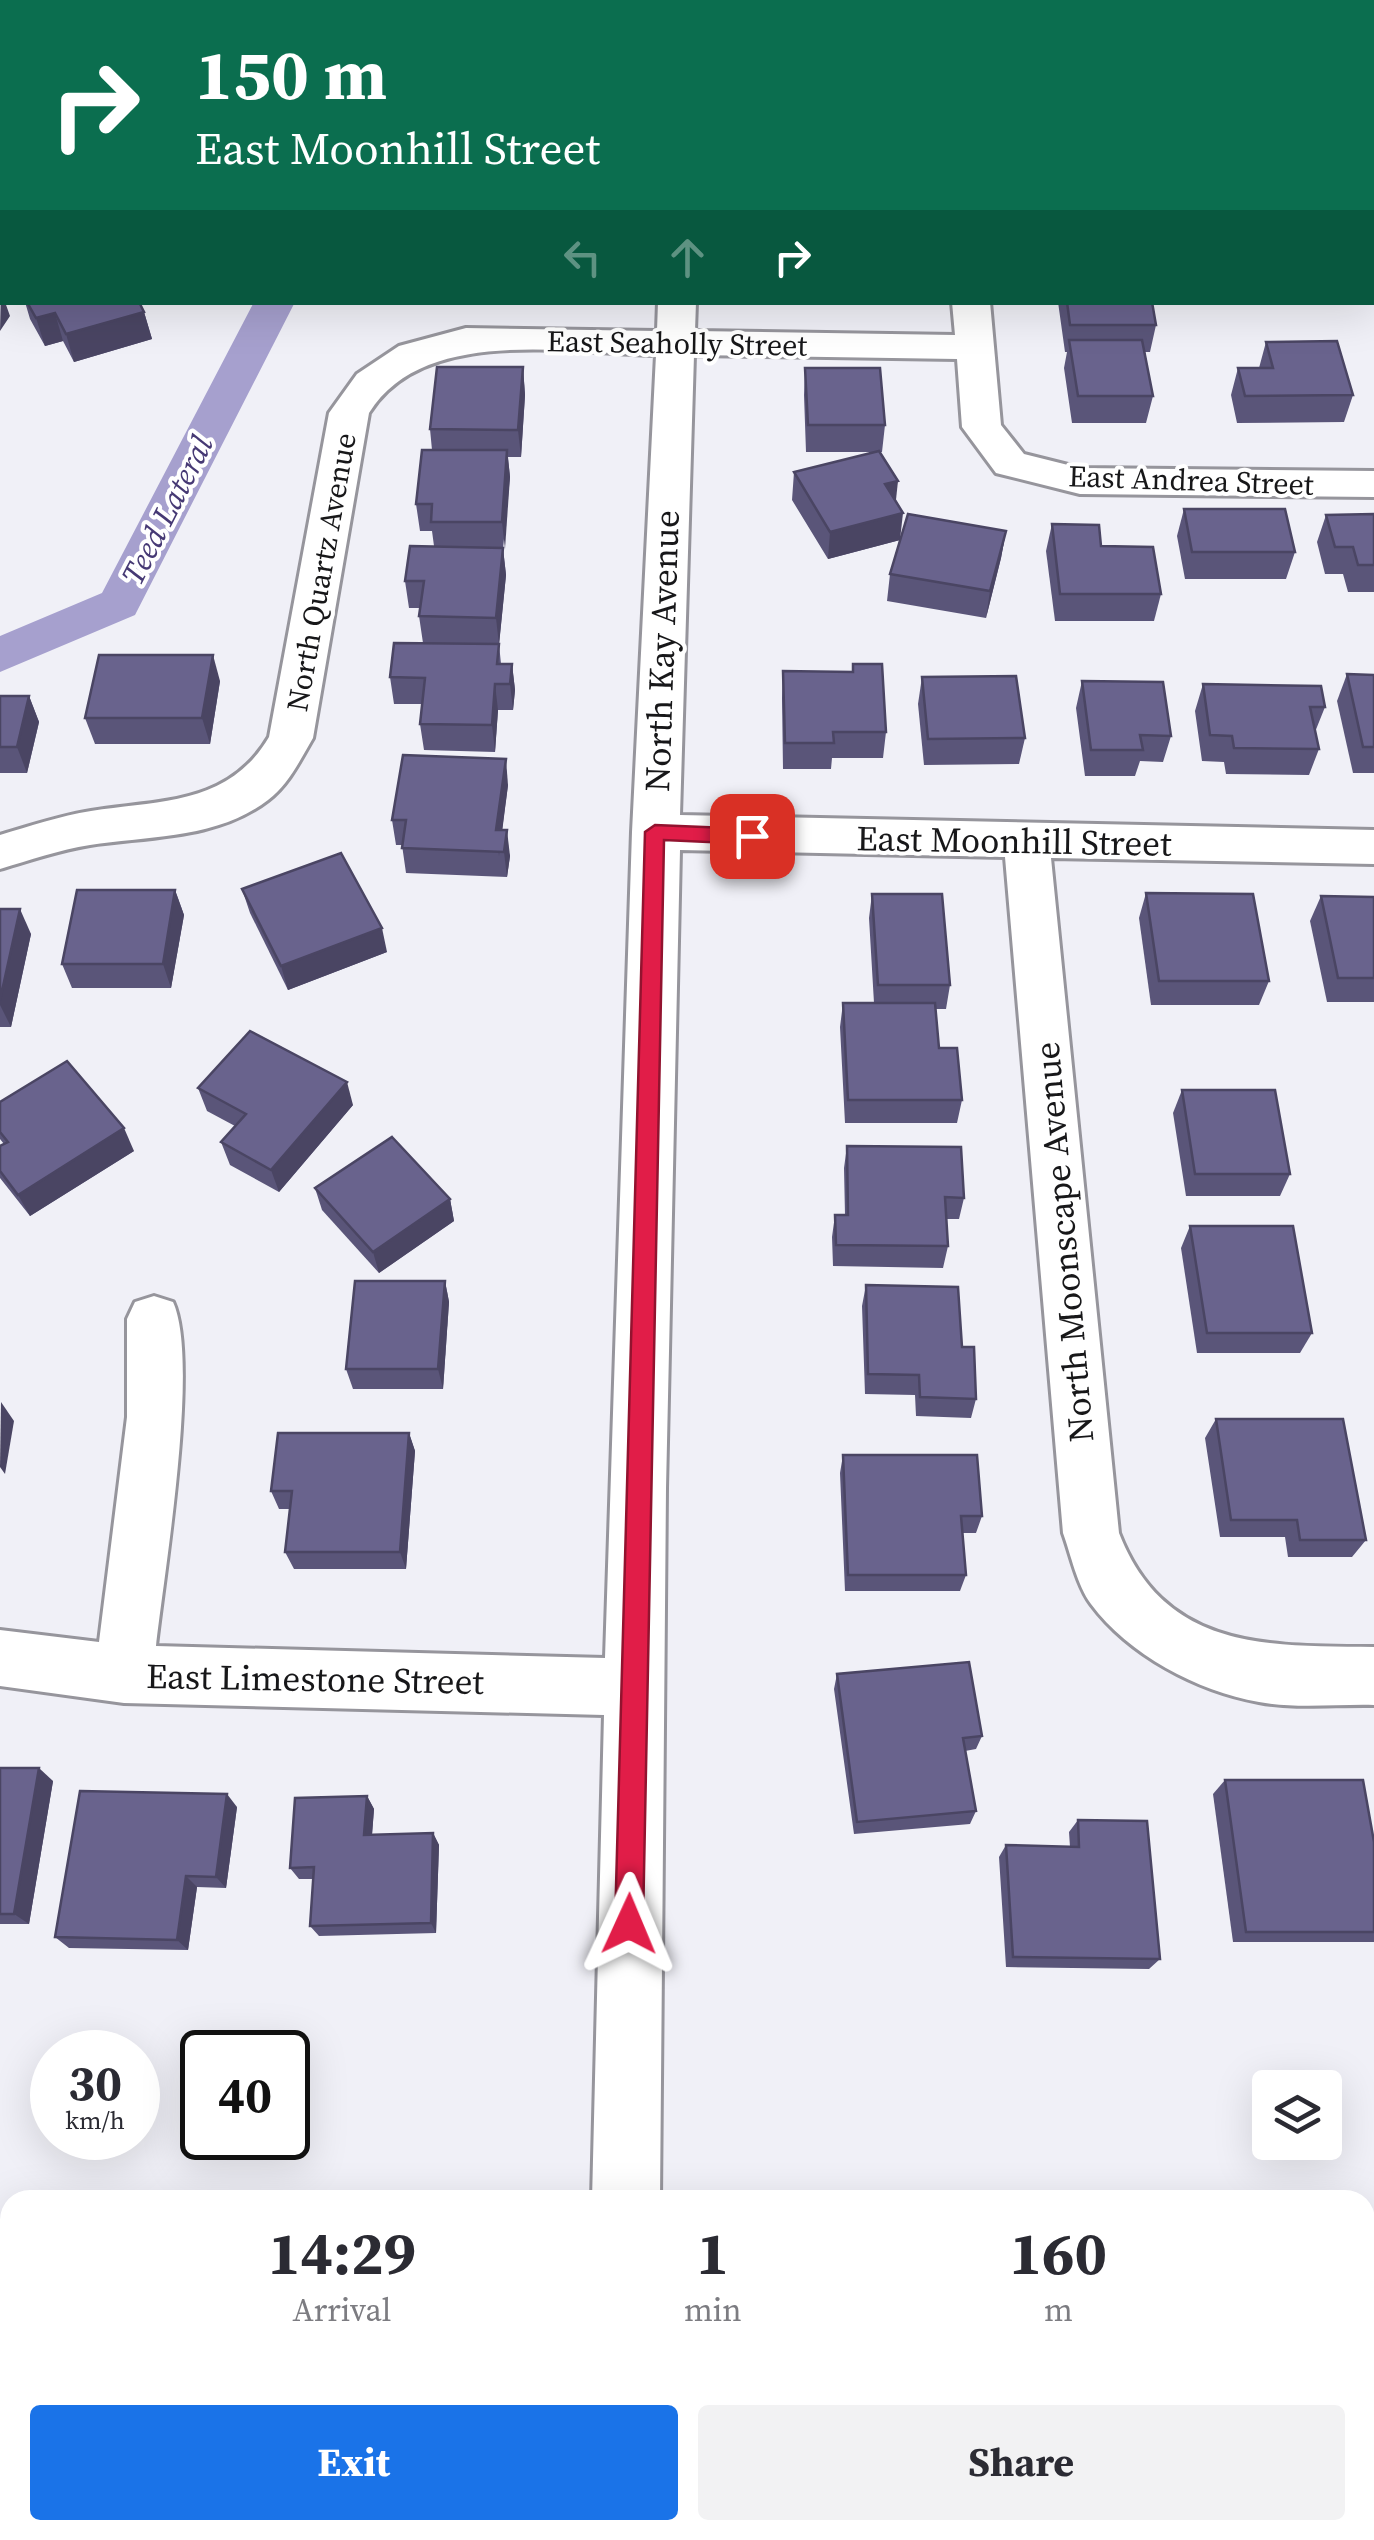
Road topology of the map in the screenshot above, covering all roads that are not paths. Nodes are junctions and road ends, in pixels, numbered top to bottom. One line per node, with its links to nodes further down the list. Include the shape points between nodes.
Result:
1 (970, 305): 3 (street)
2 (676, 323): 3 (street, East Seaholly Street); 4 (street, East Seaholly Street, via 466,340 423,348); 6 (street, North Kay Avenue)
3 (974, 347): 5 (street, East Andrea Street, via 982,427 1010,464 1080,480)
4 (385, 366): 9 (street, North Quartz Avenue, via 349,413 291,738 280,763 262,782 213,810 86,828)
5 (1374, 484)
6 (655, 832): 7 (street, East Moonhill Street); 14 (street, North Kay Avenue)
7 (1027, 842): 8 (street, East Moonhill Street); 13 (street, North Moonscape Avenue, via 1090,1534 1110,1583 1149,1624 1198,1654 1260,1674)
8 (1374, 846)
9 (0, 852)
10 (154, 1320): 12 (street, via 154,1417)
11 (0, 1658): 12 (street, East Limestone Street)
12 (124, 1674): 14 (street, East Limestone Street)
13 (1374, 1676)
14 (632, 1687): 15 (street, North Kay Avenue)
15 (626, 2190)

